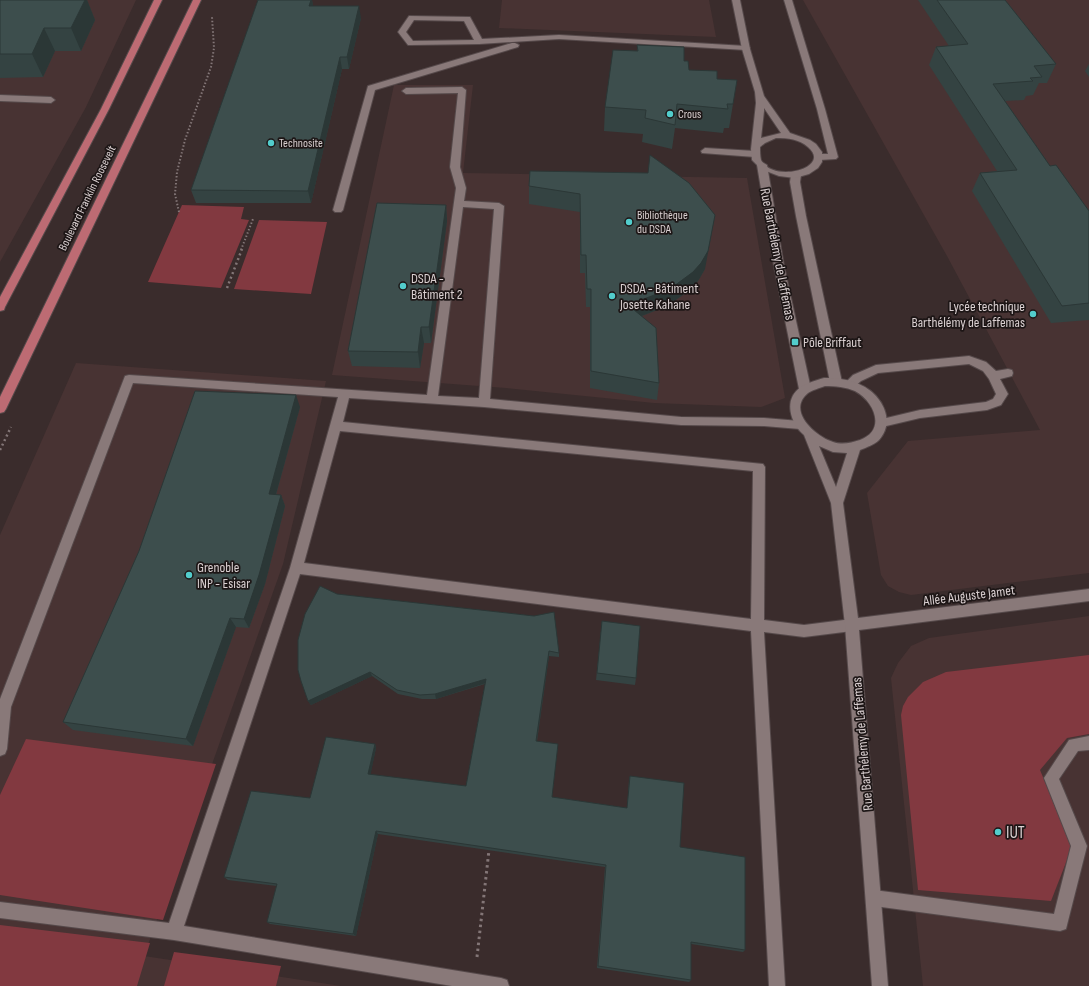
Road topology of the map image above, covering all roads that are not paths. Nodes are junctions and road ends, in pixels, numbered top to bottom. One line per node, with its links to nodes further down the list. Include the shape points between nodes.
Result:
1 (158, 0): 20 (main road, Boulevard Franklin Roosevelt, via 105,109)
2 (197, 0): 29 (main road, Boulevard Franklin Roosevelt)
3 (736, 0): 7 (street)
4 (788, 0): 15 (street, via 833,157)
5 (520, 40): 6 (street); 7 (street, via 559,37); 19 (street, via 514,46 371,88)
6 (479, 42): 6 (street, via 467,19 412,18 402,32 411,43)
7 (746, 48): 9 (street)
8 (406, 91): 18 (street, via 462,90 455,166 461,188)
9 (760, 96): 12 (street); 13 (street)
10 (0, 98): 11 (street)
11 (51, 100)
12 (787, 135): 13 (street, via 771,136 759,142); 15 (street, via 809,143)
13 (755, 150): 14 (street); 16 (street, via 757,160)
14 (705, 151)
15 (819, 157): 17 (street, via 815,167)
16 (762, 165): 17 (street, via 777,173); 25 (street, Rue Barthélemy de Laffemas, via 779,266)
17 (796, 175): 23 (street, via 801,216)
18 (459, 204): 27 (street); 28 (street, via 499,206)
19 (338, 210)
20 (0, 307)
21 (1008, 373): 22 (street)
22 (993, 376): 24 (street, via 987,366 969,360 876,369); 30 (street, via 1002,394 997,402 987,406 909,415)
23 (836, 382): 24 (street); 25 (street, via 814,384)
24 (850, 384): 30 (street, via 861,389 877,404)
25 (806, 389): 31 (street, via 798,396 795,405 795,415)
26 (345, 394): 27 (street); 32 (street); 41 (street, via 129,379 4,707)
27 (432, 399): 28 (street)
28 (484, 403): 31 (street, via 681,421)
29 (0, 408)
30 (882, 423): 34 (street, via 874,439)
31 (800, 425): 33 (street)
32 (337, 426): 36 (street); 38 (street, via 759,467)
33 (810, 436): 34 (street, via 831,446); 35 (street, Rue Barthélemy de Laffemas)
34 (855, 447): 35 (street, Rue Barthélemy de Laffemas)
35 (837, 503): 39 (street, Rue Barthélemy de Laffemas)
36 (296, 568): 38 (street, Allée Auguste Jamet); 44 (street)
37 (1089, 595): 39 (street, Allée Auguste Jamet)
38 (757, 625): 39 (street, Allée Auguste Jamet, via 804,631); 46 (street)
39 (852, 625): 42 (street, Rue Barthélemy de Laffemas)
40 (1089, 743): 42 (street, via 1074,745 1051,778 1079,846 1060,923)
41 (0, 749)
42 (874, 898): 47 (street, Rue Barthélemy de Laffemas)
43 (0, 910): 44 (street)
44 (174, 932): 45 (street)
45 (501, 986)
46 (777, 986)
47 (880, 986)

